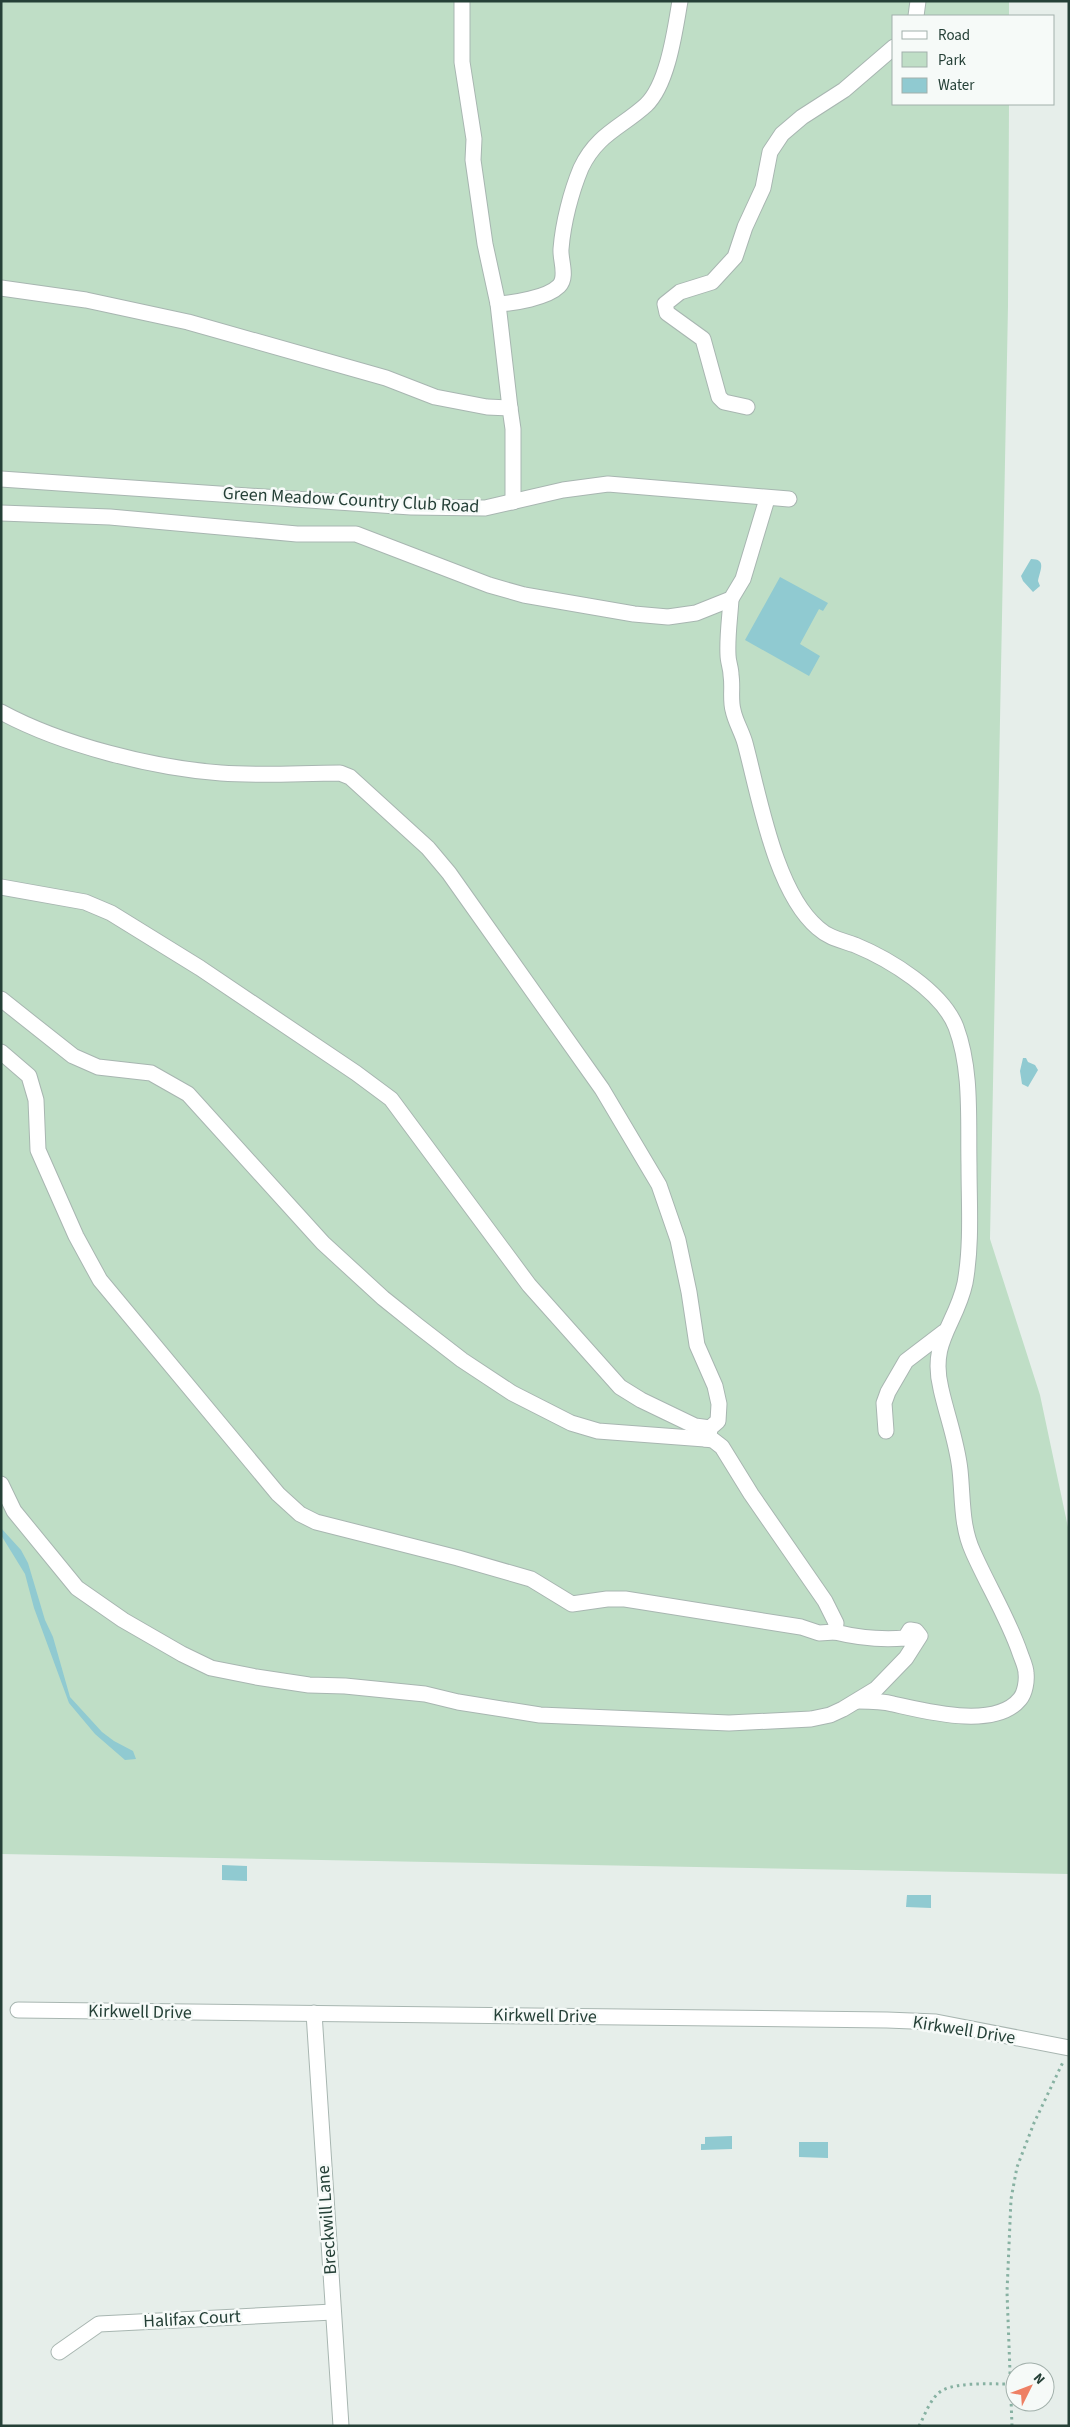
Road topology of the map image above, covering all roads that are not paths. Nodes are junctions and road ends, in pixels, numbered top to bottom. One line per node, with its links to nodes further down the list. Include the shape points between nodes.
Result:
1 (462, 1): 7 (street, via 462,62 474,139 473,160 485,244)
2 (680, 1): 7 (street, via 674,37 655,95 606,134 582,166 560,250 563,279 559,286 512,304)
3 (918, 1): 4 (street)
4 (916, 15)
5 (892, 49): 8 (street, via 844,90 782,134 770,152 763,188 735,257 712,282 680,292 665,304 667,313 704,340 719,397 724,402)
6 (1, 288): 9 (street, via 86,300 188,322 386,378 435,397)
7 (498, 304): 9 (street)
8 (747, 407)
9 (510, 408): 13 (street)
10 (1, 479): 13 (street, Green Meadow Country Club Road, via 411,507 485,508)
11 (767, 499): 12 (street, Green Meadow Country Club Road); 13 (street, Green Meadow Country Club Road, via 608,484 562,490); 15 (street, via 743,579)
12 (789, 499)
13 (513, 502)
14 (1, 513): 15 (street, via 110,517 297,534 356,534 524,596 634,614 668,617 696,613)
15 (731, 599): 20 (street, via 728,657 732,676 732,708 744,741 757,799 783,874 799,907 815,927 831,938 855,945 924,986 954,1022 964,1051 968,1103 968,1260 959,1305)
16 (1, 712): 22 (street, via 95,750 139,760 221,773 340,773 350,777 428,848 602,1089 659,1185 678,1240 697,1345 715,1386 719,1404 718,1421)
17 (1, 887): 22 (street, via 85,902 111,912 200,968 391,1099 529,1285 620,1387)
18 (1, 999): 22 (street, via 73,1056 98,1067 151,1073 188,1094 323,1243 418,1326 512,1393 571,1423 598,1432)
19 (1, 1052): 24 (street, via 29,1076 36,1100 38,1150 76,1236 100,1280 278,1494 300,1514 340,1529 531,1579 572,1604 608,1598 625,1599 801,1627 819,1634)
20 (944, 1332): 21 (street, via 906,1361 888,1392 884,1403); 25 (street, via 938,1357 939,1381 957,1451 961,1504 970,1548 1016,1642 1026,1673 1025,1686 1022,1698 1004,1712 985,1715 959,1716 890,1703)
21 (886, 1432)
22 (708, 1434): 24 (street, via 722,1446 825,1601 836,1624)
23 (1, 1484): 25 (street, via 14,1511 77,1588 123,1620 210,1668 309,1685 425,1694 540,1714 644,1721 729,1723 811,1718 830,1715)
24 (835, 1632): 25 (street, via 868,1639 891,1639 905,1638 910,1630 920,1636 892,1675)
25 (858, 1701)
26 (18, 2010): 27 (street, Kirkwell Drive)
27 (314, 2013): 28 (street, Kirkwell Drive, via 936,2022); 29 (street, Breckwill Lane)
28 (1067, 2053)
29 (333, 2312): 30 (street, Halifax Court, via 99,2324); 31 (street, Breckwill Lane)
30 (59, 2352)
31 (341, 2426)

